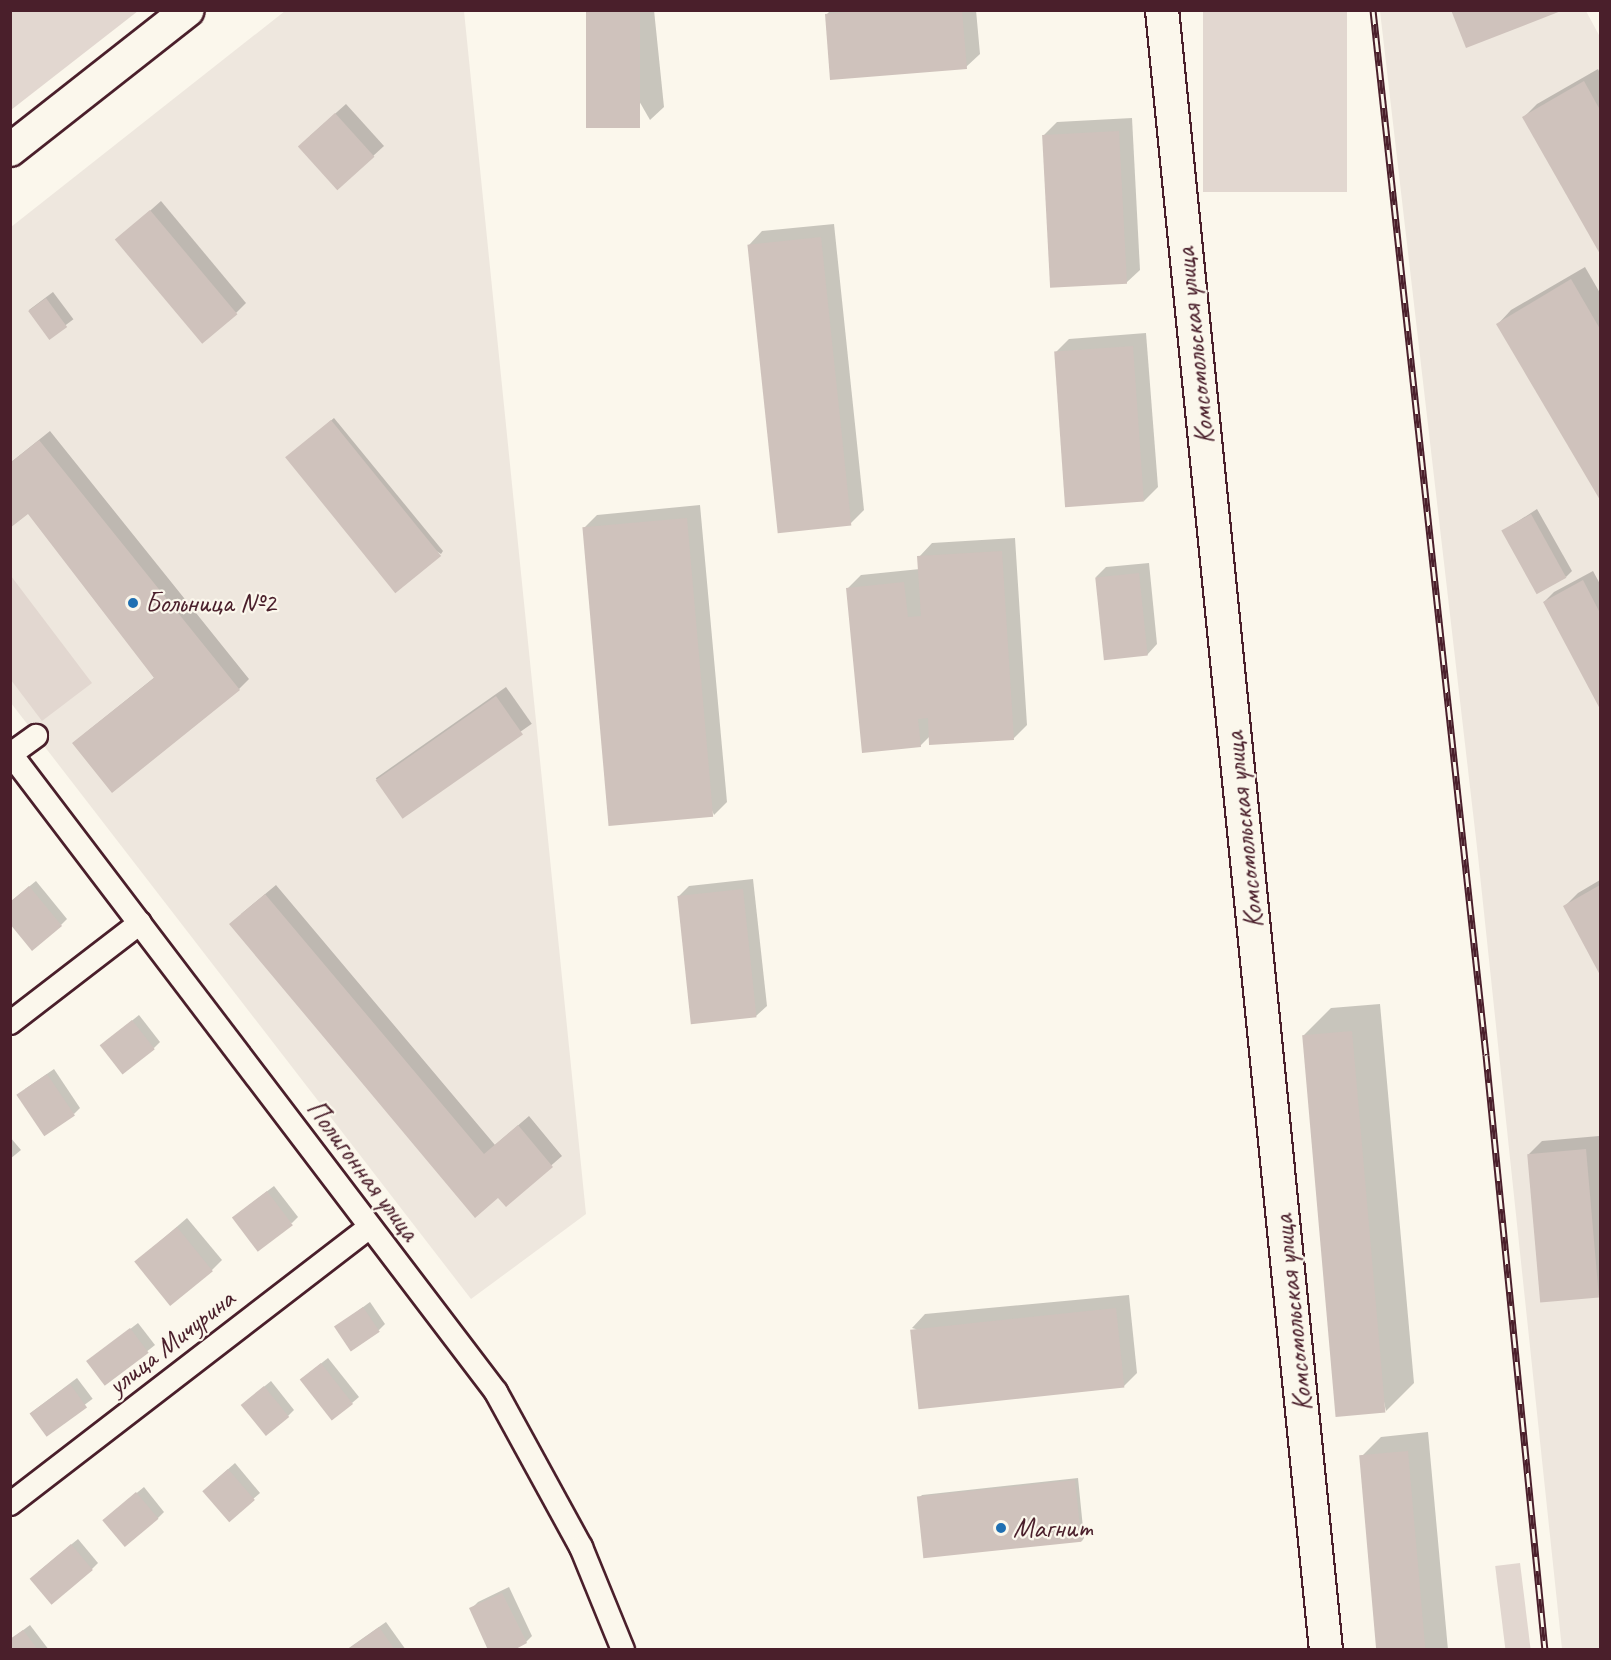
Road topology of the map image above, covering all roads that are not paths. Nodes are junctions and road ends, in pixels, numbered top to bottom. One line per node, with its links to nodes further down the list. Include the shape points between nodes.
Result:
1 (188, 10): 3 (street)
2 (1162, 10): 11 (street, Комсомольская улица)
3 (10, 150)
4 (36, 736): 5 (street)
5 (11, 754): 6 (street, Полигонная улица)
6 (140, 923): 7 (street); 8 (street, Полигонная улица)
7 (10, 1023)
8 (369, 1228): 9 (street, улица Мичурина); 10 (street, Полигонная улица, via 496,1392 581,1547)
9 (10, 1504)
10 (623, 1650)
11 (1326, 1650)

